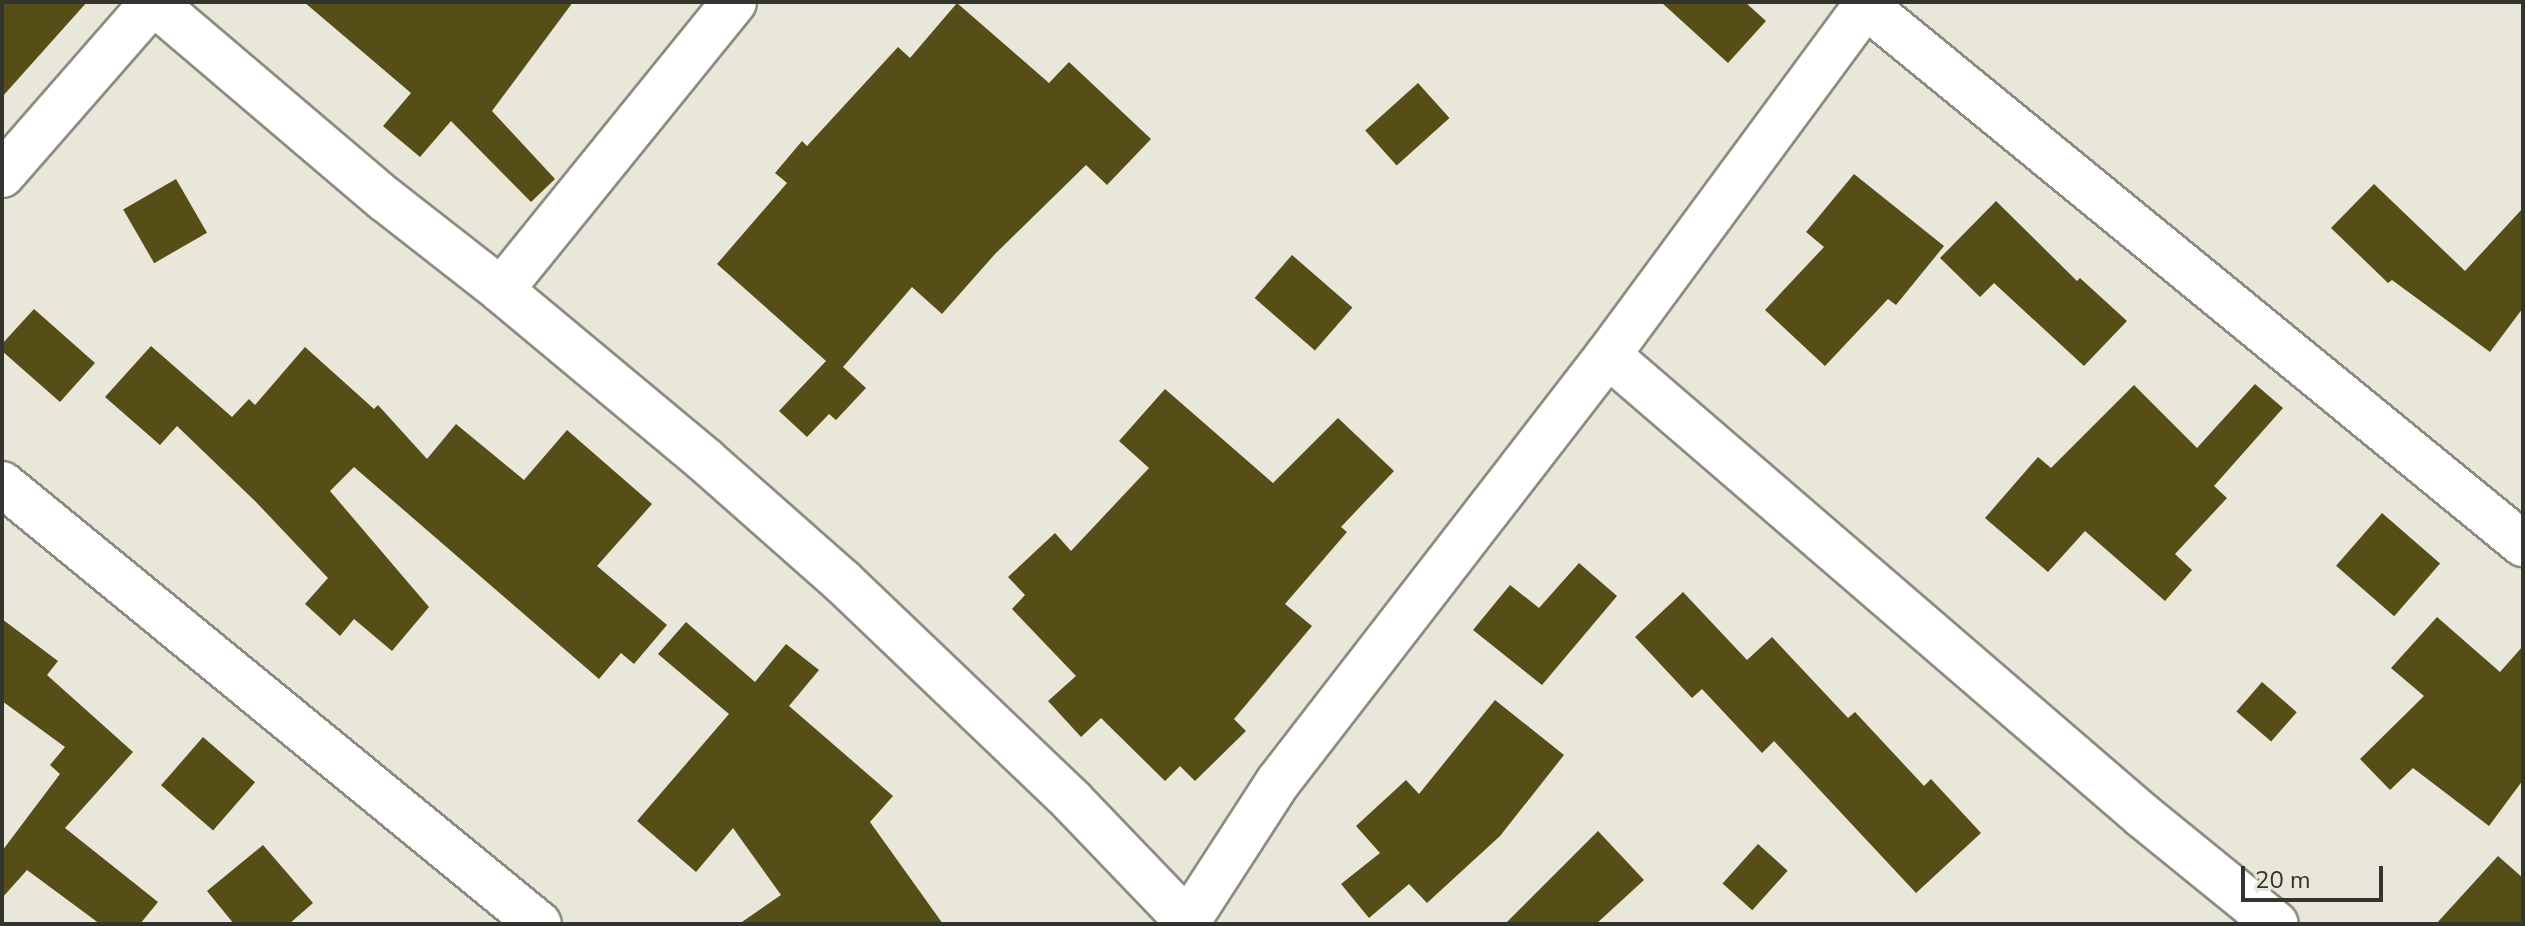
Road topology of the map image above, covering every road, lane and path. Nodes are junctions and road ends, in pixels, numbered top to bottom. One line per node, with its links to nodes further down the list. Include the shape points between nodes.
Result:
1 (153, 2): 4 (street); 5 (street)
2 (734, 2): 5 (street)
3 (1863, 4): 6 (street); 8 (street)
4 (2, 175)
5 (501, 290): 9 (street, via 842,581 1072,801)
6 (1608, 355): 9 (street, via 1278,782); 11 (street, via 2143,816)
7 (2, 484): 10 (street)
8 (2523, 544)
9 (1186, 922)
10 (539, 924)
11 (2276, 924)

